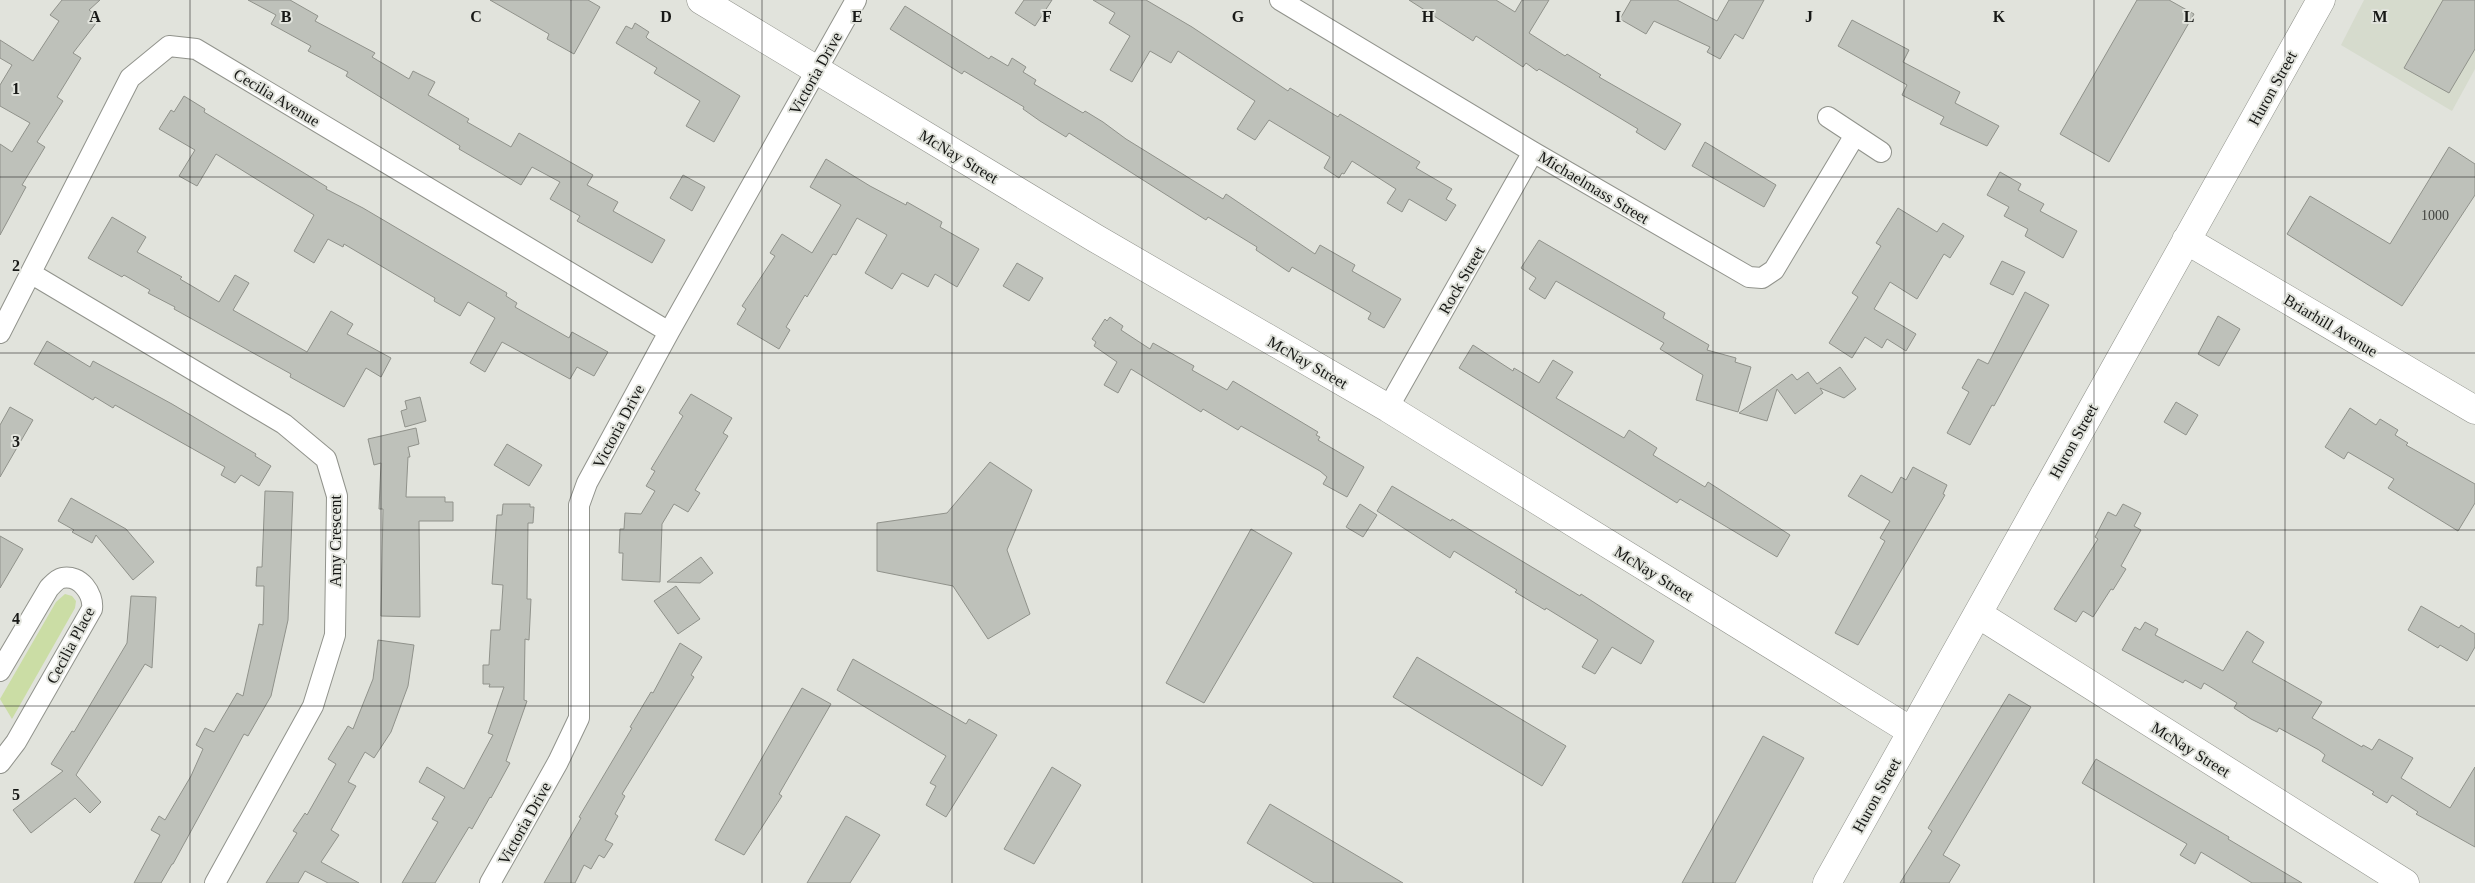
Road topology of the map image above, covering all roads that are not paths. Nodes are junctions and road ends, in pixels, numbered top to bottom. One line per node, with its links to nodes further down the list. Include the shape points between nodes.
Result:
1 (701, 0): 5 (street, McNay Street)
2 (856, 0): 5 (street, Victoria Drive)
3 (1280, 0): 8 (street, Michaelmass Street)
4 (2321, 0): 10 (street, Huron Street)
5 (817, 70): 12 (street, Victoria Drive); 14 (street, McNay Street, via 1095,238)
6 (1828, 117): 7 (street)
7 (1855, 135): 8 (street, Michaelmass Street, via 1774,270 1762,278 1749,277 1730,268); 9 (street)
8 (1534, 152): 14 (street, Rock Street)
9 (1881, 152)
10 (2186, 240): 15 (street, Briarhill Avenue); 16 (street, Huron Street)
11 (32, 274): 12 (street, Cecilia Avenue, via 130,78 169,46 196,49); 13 (street, Cecilia Avenue); 20 (street, Amy Crescent, via 284,424 326,459 337,496 335,635 314,706)
12 (669, 332): 21 (street, Victoria Drive, via 587,483 579,504 579,718)
13 (0, 333)
14 (1388, 408): 18 (street, McNay Street)
15 (2475, 410)
16 (1978, 614): 18 (street, Huron Street); 23 (street, McNay Street)
17 (1, 666): 19 (street, Cecilia Place, via 49,588 60,579 67,578 86,587 93,601 92,610 16,742)
18 (1911, 731): 22 (street, Huron Street)
19 (0, 763)
20 (214, 883)
21 (490, 883)
22 (1827, 883)
23 (2405, 883)

